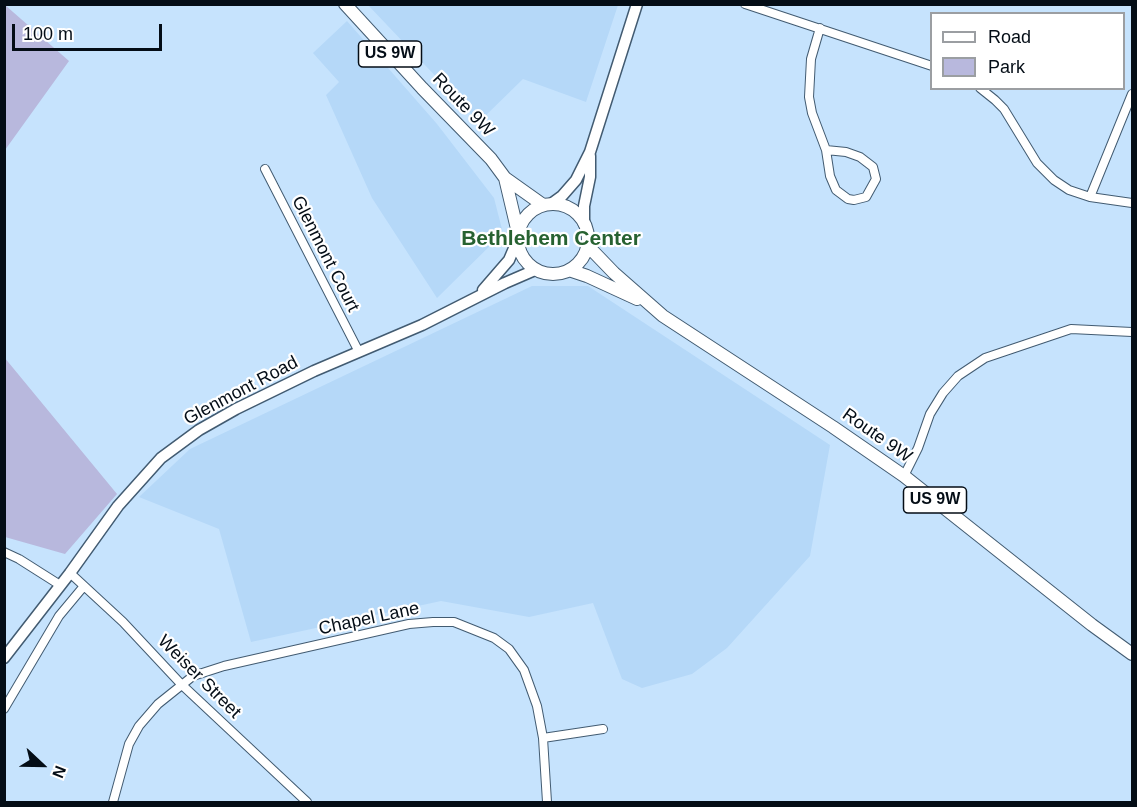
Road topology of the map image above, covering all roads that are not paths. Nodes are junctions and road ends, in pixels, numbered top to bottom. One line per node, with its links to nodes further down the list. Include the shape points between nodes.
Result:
1 (345, 4): 11 (main road, Route 9W / US 9W)
2 (637, 4): 9 (main road)
3 (745, 4): 4 (street)
4 (820, 28): 5 (street); 8 (street, via 811,59 809,97)
5 (930, 65)
6 (982, 90): 12 (street, via 1004,109 1037,163 1054,180)
7 (1132, 94): 12 (street)
8 (826, 150): 8 (street, via 836,190 848,199 866,197 876,179 873,167 860,157)
9 (590, 152): 14 (main road, via 576,180); 15 (main road)
10 (265, 169): 23 (street, Glenmont Court)
11 (505, 178): 14 (main road, Route 9W / US 9W); 16 (main road, Route 9W / US 9W)
12 (1090, 197): 13 (street)
13 (1132, 203)
14 (547, 205): 15 (main road, via 571,209); 16 (main road, via 527,216)
15 (585, 224): 17 (main road)
16 (518, 236): 18 (main road, via 522,257); 20 (main road, Glenmont Road, via 509,260)
17 (587, 245): 19 (main road, via 578,264); 21 (main road, Route 9W / US 9W)
18 (535, 270): 19 (main road, via 546,274); 20 (main road, Glenmont Road)
19 (569, 270): 21 (main road, Route 9W / US 9W)
20 (475, 299): 23 (main road, Glenmont Road)
21 (649, 304): 24 (main road, Route 9W / US 9W)
22 (1132, 332): 24 (street, via 1071,329 985,358 958,376 944,393 930,414)
23 (359, 352): 26 (main road, Glenmont Road, via 236,409 161,458 118,506)
24 (904, 476): 29 (main road, Route 9W / US 9W)
25 (4, 552): 27 (street)
26 (70, 573): 27 (main road, Glenmont Road); 28 (street, Weiser Street)
27 (60, 585): 30 (main road, Glenmont Road)
28 (84, 586): 31 (street, Weiser Street); 32 (street, via 54,624)
29 (1132, 654)
30 (4, 658)
31 (182, 684): 34 (street, Chapel Lane, via 193,676 224,666 397,627 454,622 494,638 509,649 532,689); 35 (street, Chapel Lane, via 139,726 129,744); 36 (street, Weiser Street)
32 (4, 709)
33 (603, 729): 34 (street)
34 (543, 738): 37 (street, Chapel Lane)
35 (113, 802)
36 (307, 802)
37 (547, 802)

